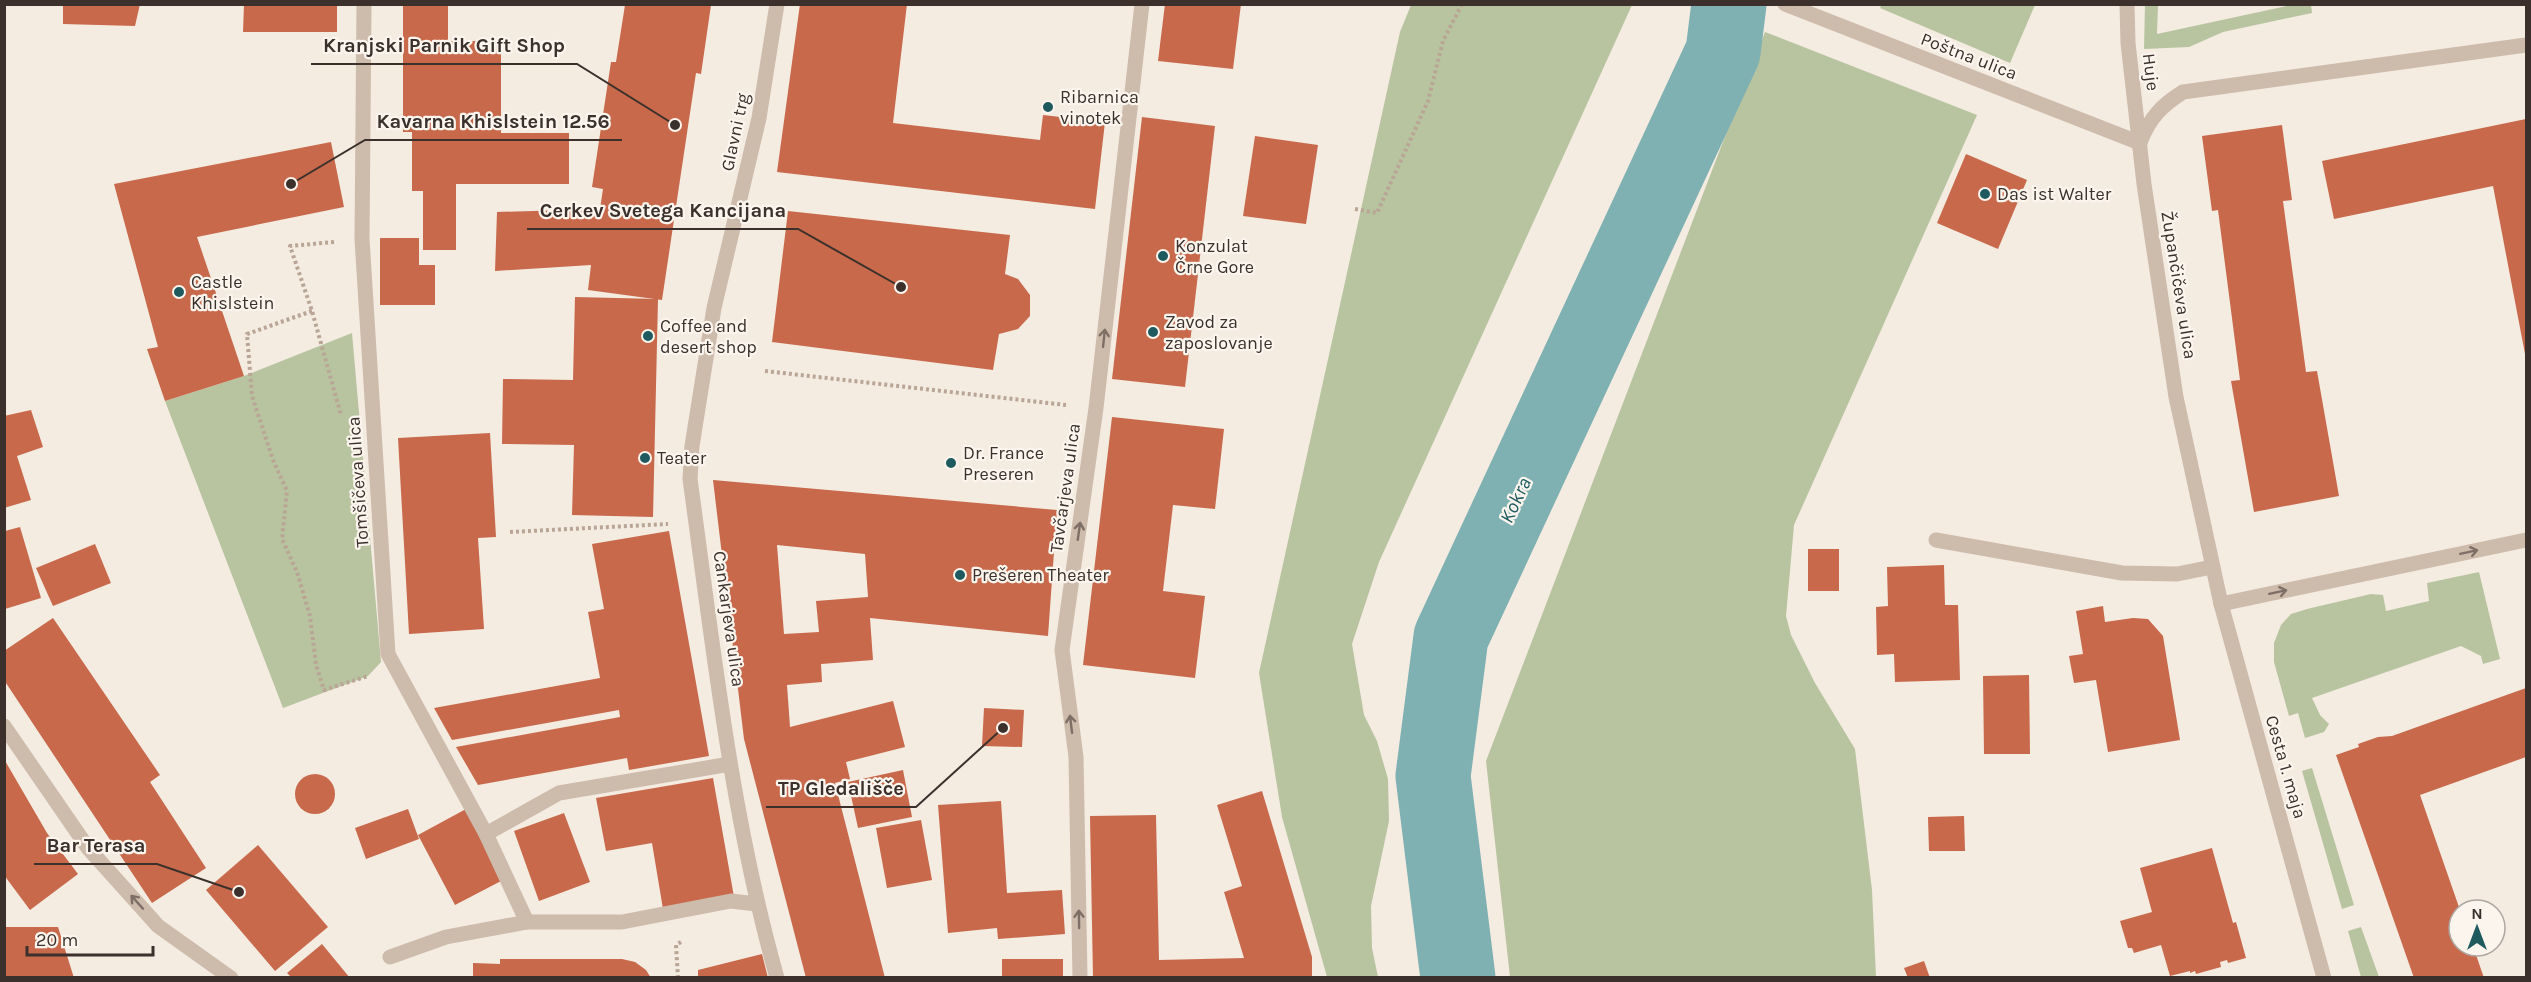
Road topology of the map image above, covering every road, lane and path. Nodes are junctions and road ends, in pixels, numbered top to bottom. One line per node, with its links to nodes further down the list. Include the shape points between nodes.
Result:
1 (364, 4): 23 (street, Tomšičeva ulica, via 362,239 388,654)
2 (777, 4): 13 (street, Glavni trg, via 759,118 714,308)
3 (1142, 4): 12 (street, Tavčarjeva ulica, one-way to 3)
4 (1462, 4): 9 (path, via 1443,41 1428,101 1377,213)
5 (1785, 4): 8 (street, Poštna ulica)
6 (2127, 4): 8 (street, Huje, via 2128,51)
7 (2526, 45): 8 (street, via 2183,92 2165,103 2149,122)
8 (2140, 143): 18 (street, Župančičeva ulica, via 2176,397)
9 (1355, 209)
10 (312, 311): 20 (path, via 247,334 252,396 287,491 282,539 310,615 316,665 324,690)
11 (765, 371): 12 (path)
12 (1096, 408): 29 (street, Tavčarjeva ulica, one-way to 12, via 1076,757 1062,650)
13 (690, 479): 14 (street, Cankarjeva ulica)
14 (696, 523): 15 (path); 22 (street, Cankarjeva ulica)
15 (510, 532)
16 (1936, 540): 18 (street, via 2122,573 2177,574)
17 (2526, 540): 19 (street, one-way to 17)
18 (2212, 567): 19 (street, Cesta 1. maja)
19 (2221, 604): 30 (street, Cesta 1. maja)
20 (368, 675)
21 (4, 726): 27 (street, one-way to 21, via 158,926 103,865)
22 (730, 764): 23 (street, via 559,793); 24 (street, Cankarjeva ulica)
23 (486, 834): 25 (street, Tomšičeva ulica)
24 (757, 904): 25 (street, via 731,901 621,922); 28 (street, Cankarjeva ulica)
25 (527, 922): 26 (street, via 446,937)
26 (390, 957)
27 (231, 978)
28 (777, 978)
29 (1080, 978)
30 (2324, 978)

